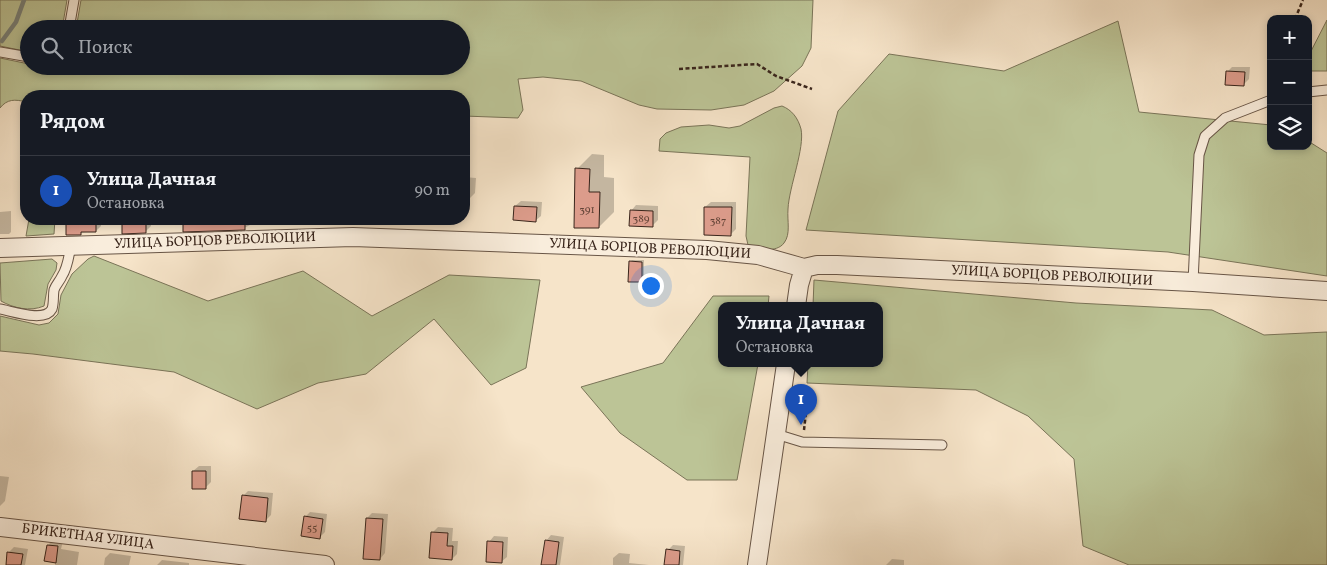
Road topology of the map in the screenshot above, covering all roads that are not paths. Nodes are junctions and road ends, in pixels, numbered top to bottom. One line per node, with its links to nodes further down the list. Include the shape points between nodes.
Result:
1 (74, 0): 2 (lane)
2 (70, 20)
3 (0, 52): 4 (lane)
4 (20, 55)
5 (1327, 90): 6 (lane)
6 (1312, 92)
7 (1267, 102): 11 (lane, via 1225,118 1205,136 1199,155)
8 (71, 245): 9 (street, УЛИЦА БОРЦОВ РЕВОЛЮЦИИ); 10 (street, УЛИЦА БОРЦОВ РЕВОЛЮЦИИ, via 353,237 707,250 758,255); 14 (lane, via 48,314 35,316)
9 (0, 248)
10 (804, 268): 11 (street, УЛИЦА БОРЦОВ РЕВОЛЮЦИИ, via 837,265); 13 (street)
11 (1193, 282): 12 (street, УЛИЦА БОРЦОВ РЕВОЛЮЦИИ)
12 (1327, 291)
13 (797, 302)
14 (0, 309)
15 (786, 367): 16 (street)
16 (776, 434): 17 (lane, via 802,442); 20 (street)
17 (942, 445)
18 (0, 527): 19 (street, БРИКЕТНАЯ УЛИЦА)
19 (325, 565)
20 (758, 565)

